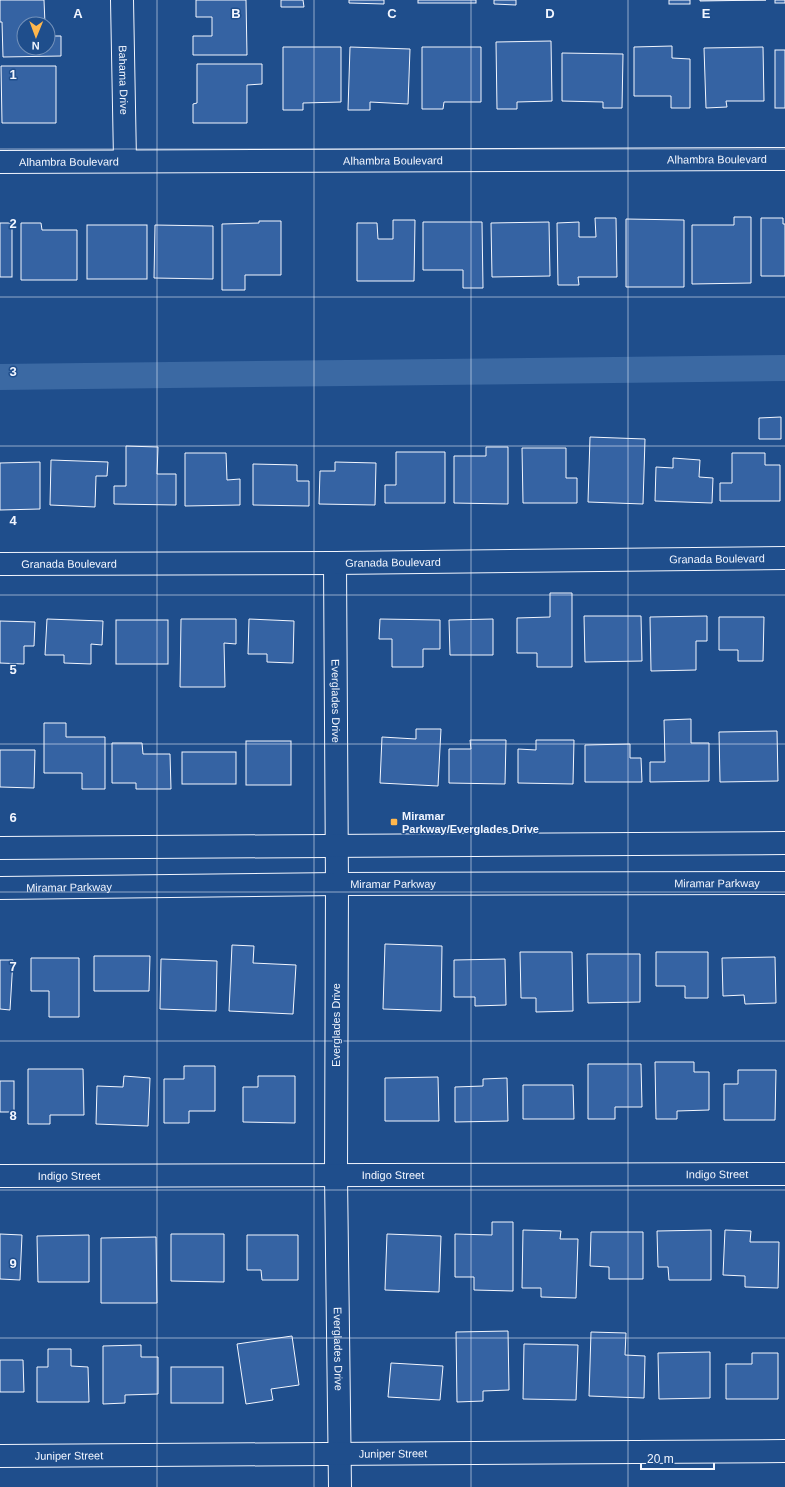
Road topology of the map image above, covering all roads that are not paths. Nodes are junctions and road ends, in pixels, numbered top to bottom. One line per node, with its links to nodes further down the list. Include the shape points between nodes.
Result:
1 (122, 0): 3 (street, Bahama Drive)
2 (785, 159): 3 (street, Alhambra Boulevard)
3 (125, 160): 4 (street, Alhambra Boulevard)
4 (0, 162)
5 (785, 558): 6 (street, Granada Boulevard)
6 (335, 563): 7 (street, Granada Boulevard); 9 (street, Everglades Drive)
7 (0, 564)
8 (785, 842): 9 (street)
9 (336, 846): 10 (street); 12 (street, Everglades Drive)
10 (0, 848)
11 (785, 883): 12 (street, Miramar Parkway)
12 (337, 884): 13 (street, Miramar Parkway); 16 (street, Everglades Drive)
13 (0, 888)
14 (785, 1174): 16 (street, Indigo Street)
15 (0, 1176): 16 (street, Indigo Street)
16 (336, 1176): 18 (street, Everglades Drive)
17 (785, 1451): 18 (street, Juniper Street)
18 (340, 1454): 19 (street, Juniper Street); 20 (street, Everglades Drive)
19 (0, 1456)
20 (340, 1487)

